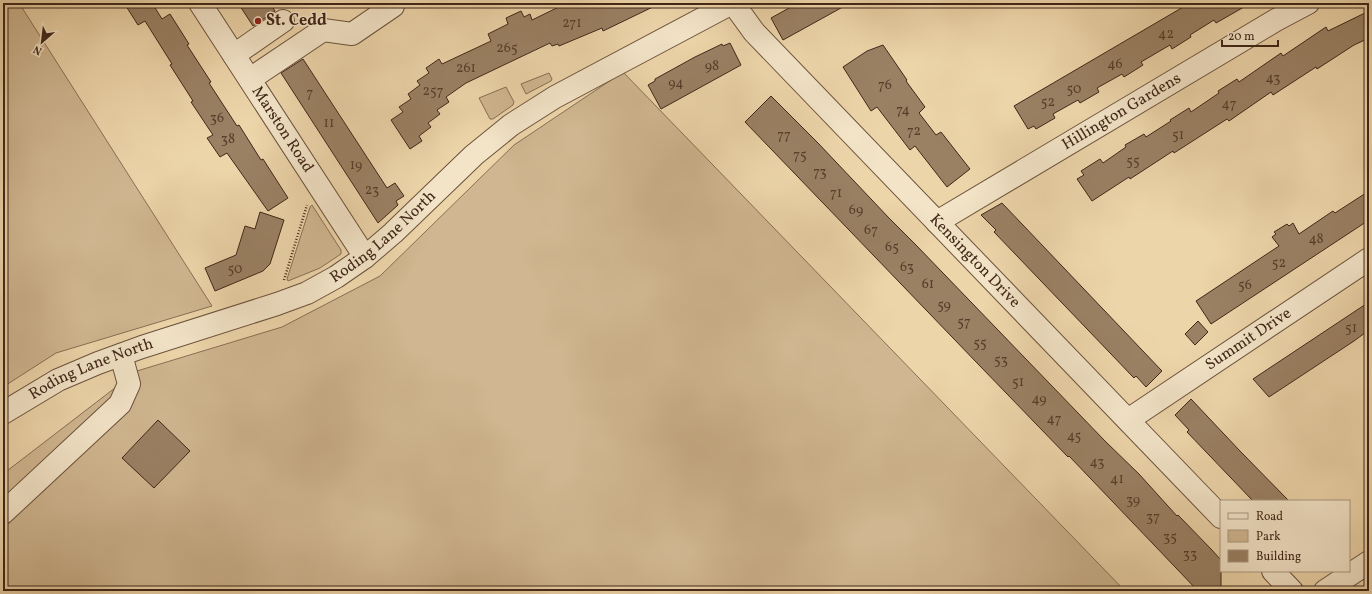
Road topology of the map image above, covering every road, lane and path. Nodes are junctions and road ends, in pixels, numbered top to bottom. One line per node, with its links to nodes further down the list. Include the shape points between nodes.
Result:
1 (200, 3): 6 (street, Marston Road)
2 (733, 3): 9 (street, Kensington Drive, via 754,32); 10 (street, Roding Lane North, via 555,97 511,125 474,155)
3 (1308, 3): 9 (street, Hillington Gardens)
4 (393, 6): 7 (street, via 352,34 323,30)
5 (283, 21): 6 (street)
6 (234, 55): 7 (street, Marston Road)
7 (250, 79): 8 (street, Marston Road)
8 (314, 180): 10 (street, Marston Road); 12 (path)
9 (936, 222): 15 (street, Kensington Drive)
10 (365, 257): 12 (street, Roding Lane North, via 307,293)
11 (1369, 259): 15 (street, Summit Drive)
12 (277, 304): 13 (street, Roding Lane North)
13 (120, 355): 14 (street, Roding Lane North, via 58,380); 16 (street, via 129,384 120,404)
14 (3, 412)
15 (1128, 420): 17 (street, Kensington Drive)
16 (3, 513)
17 (1220, 516)
18 (1369, 562): 21 (street)
19 (1274, 572): 20 (street)
20 (1292, 591)
21 (1325, 591)

